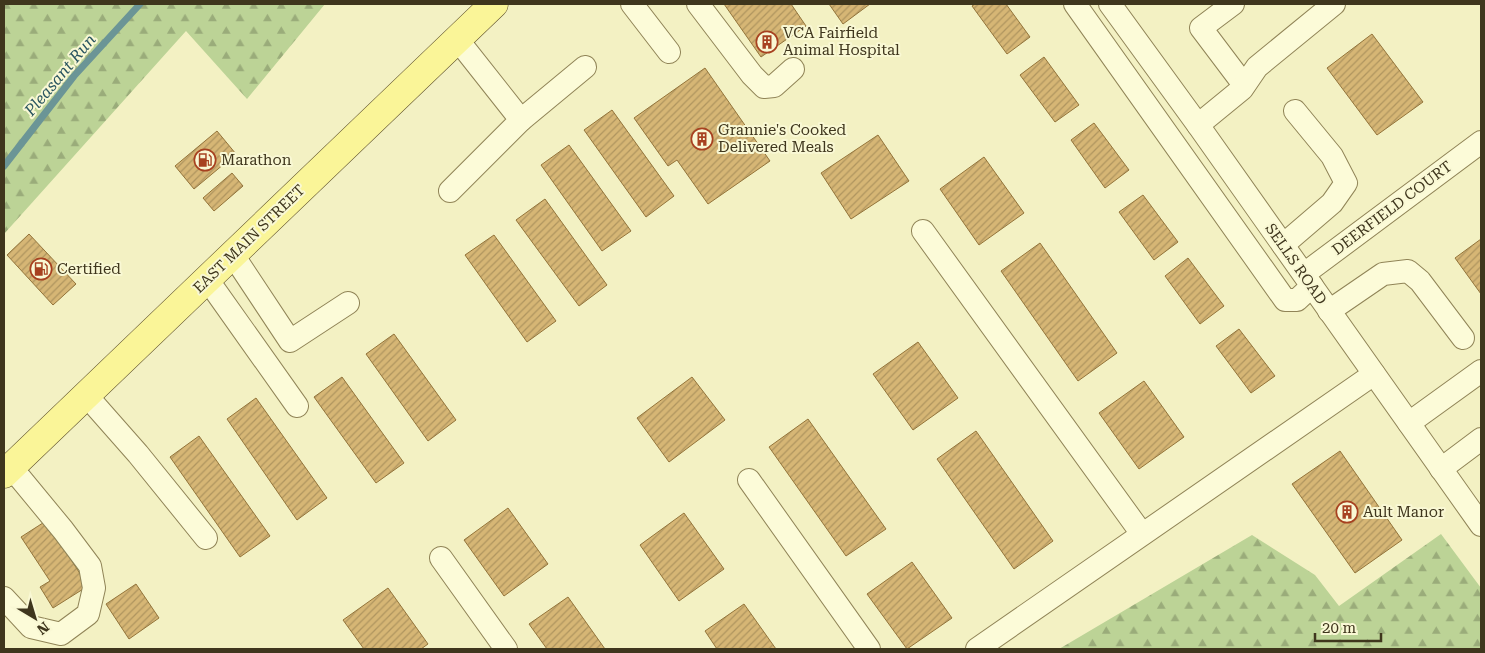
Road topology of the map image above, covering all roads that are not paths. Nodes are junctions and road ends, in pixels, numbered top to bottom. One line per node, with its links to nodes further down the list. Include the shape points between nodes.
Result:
1 (494, 4): 9 (main road, EAST MAIN STREET)
2 (632, 4): 10 (street)
3 (698, 4): 12 (street, via 764,87 774,86)
4 (1075, 4): 8 (street)
5 (1233, 4): 14 (street, via 1201,28)
6 (1334, 4): 14 (street, via 1257,67)
7 (1114, 9): 8 (street); 13 (street, SELLS ROAD)
8 (1094, 30): 15 (street)
9 (458, 39): 17 (street); 27 (main road, EAST MAIN STREET)
10 (669, 52)
11 (585, 67): 17 (street)
12 (793, 69)
13 (1166, 82): 15 (street); 18 (street, SELLS ROAD)
14 (1244, 85): 18 (street)
15 (1144, 100): 21 (street)
16 (1296, 112): 26 (street, via 1332,156 1346,183 1332,203)
17 (521, 120): 22 (street)
18 (1198, 125): 20 (street, SELLS ROAD)
19 (1481, 142): 29 (street, DEERFIELD COURT)
20 (1216, 151): 21 (street); 23 (street, SELLS ROAD)
21 (1193, 169): 25 (street)
22 (450, 191)
23 (1263, 217): 25 (street); 26 (street, SELLS ROAD)
24 (923, 231): 43 (street)
25 (1240, 236): 29 (street, DEERFIELD COURT, via 1285,300 1297,300)
26 (1283, 245): 29 (street, SELLS ROAD)
27 (233, 254): 28 (main road, EAST MAIN STREET); 30 (street, via 290,341)
28 (207, 280): 35 (main road, EAST MAIN STREET); 36 (street)
29 (1308, 280): 31 (street, SELLS ROAD)
30 (348, 303)
31 (1329, 311): 32 (street, via 1383,274 1408,271 1420,281); 34 (street, SELLS ROAD)
32 (1463, 338)
33 (1481, 371): 37 (street)
34 (1374, 374): 37 (street, SELLS ROAD); 43 (street)
35 (86, 395): 40 (main road, EAST MAIN STREET); 44 (street)
36 (297, 406)
37 (1409, 423): 39 (street, SELLS ROAD)
38 (1481, 439): 39 (street)
39 (1441, 469): 42 (street, SELLS ROAD)
40 (8, 470): 46 (street, via 63,530 90,566 94,588 88,614 61,634 31,627)
41 (749, 480): 48 (street)
42 (1481, 525)
43 (1142, 534): 49 (street)
44 (206, 538)
45 (441, 558): 47 (street)
46 (4, 598)
47 (506, 649)
48 (869, 649)
49 (976, 649)

